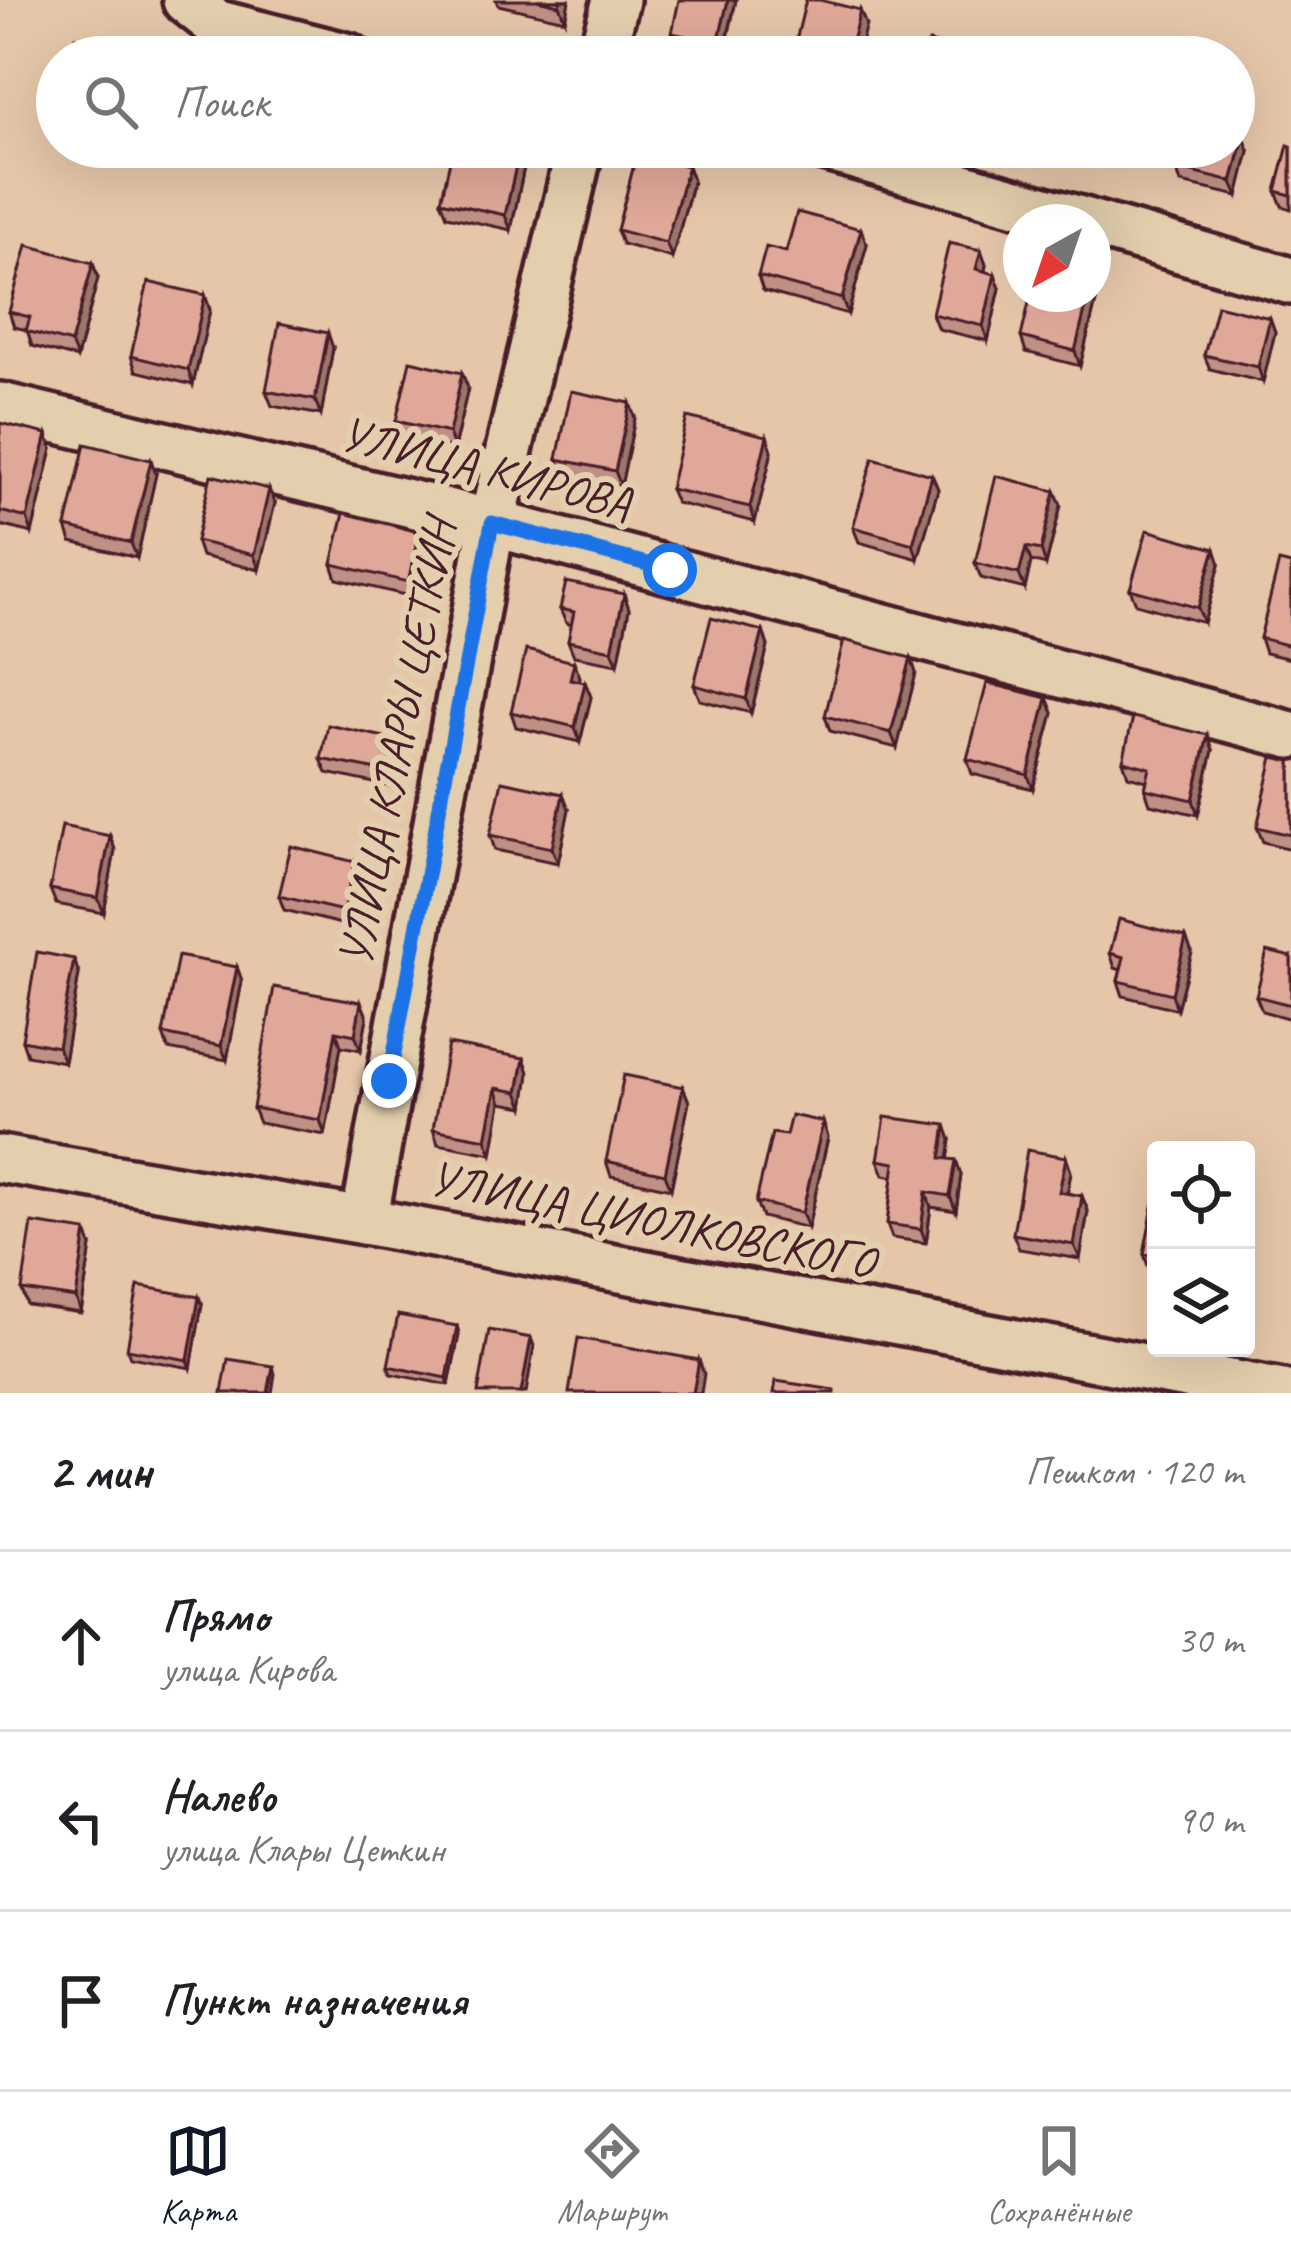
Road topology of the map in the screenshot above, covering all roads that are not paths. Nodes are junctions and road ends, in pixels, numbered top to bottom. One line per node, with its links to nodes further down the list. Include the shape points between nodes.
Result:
1 (186, 0): 3 (street, via 215,23)
2 (616, 0): 4 (street)
3 (266, 36)
4 (607, 36)
5 (575, 168): 11 (street, УЛИЦА КЛАРЫ ЦЕТКИН)
6 (898, 168): 7 (street)
7 (1024, 204)
8 (1111, 229): 9 (street)
9 (1291, 281)
10 (0, 406): 11 (street, УЛИЦА КИРОВА)
11 (492, 523): 12 (street, УЛИЦА КИРОВА); 14 (street, УЛИЦА КЛАРЫ ЦЕТКИН)
12 (1291, 734)
13 (0, 1159): 14 (street, УЛИЦА ЦИОЛКОВСКОГО)
14 (364, 1220): 15 (street, УЛИЦА ЦИОЛКОВСКОГО)
15 (1282, 1393)

